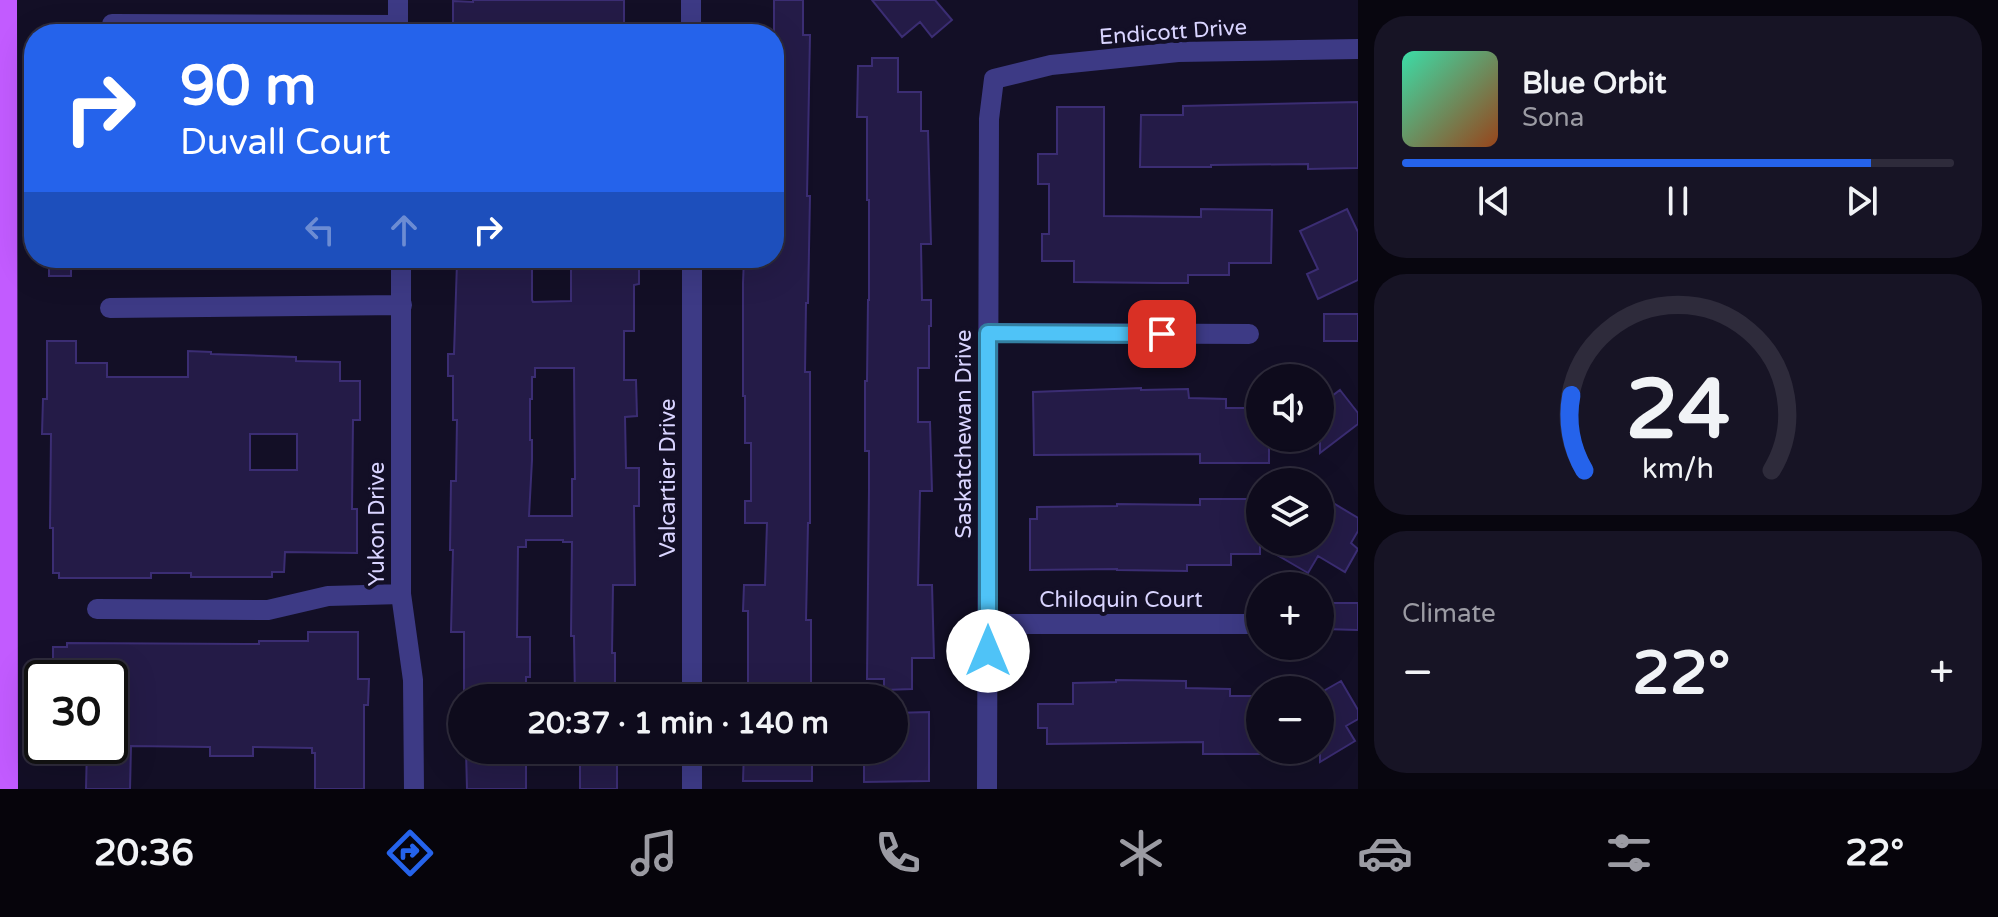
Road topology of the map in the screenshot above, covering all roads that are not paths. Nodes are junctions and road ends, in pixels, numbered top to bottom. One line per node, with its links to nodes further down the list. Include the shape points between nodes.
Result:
1 (7, 0): 20 (main road)
2 (398, 0): 4 (street)
3 (691, 0): 5 (street)
4 (398, 24)
5 (691, 24)
6 (1358, 49): 7 (street, Endicott Drive, via 1178,52 1051,65)
7 (994, 79): 12 (street, Saskatchewan Drive, via 989,119)
8 (401, 268): 10 (street, Yukon Drive)
9 (692, 268): 18 (street, Valcartier Drive)
10 (402, 305): 11 (street); 14 (street, Yukon Drive)
11 (110, 308)
12 (988, 333): 13 (street); 16 (street, Saskatchewan Drive)
13 (1249, 334)
14 (401, 594): 15 (street, via 328,596 268,610); 21 (street, Yukon Drive, via 413,680)
15 (97, 609)
16 (988, 624): 17 (street, Chiloquin Court); 23 (street, Saskatchewan Drive)
17 (1246, 624)
18 (692, 684)
19 (692, 764): 22 (street)
20 (8, 789)
21 (414, 789)
22 (692, 789)
23 (987, 789)

